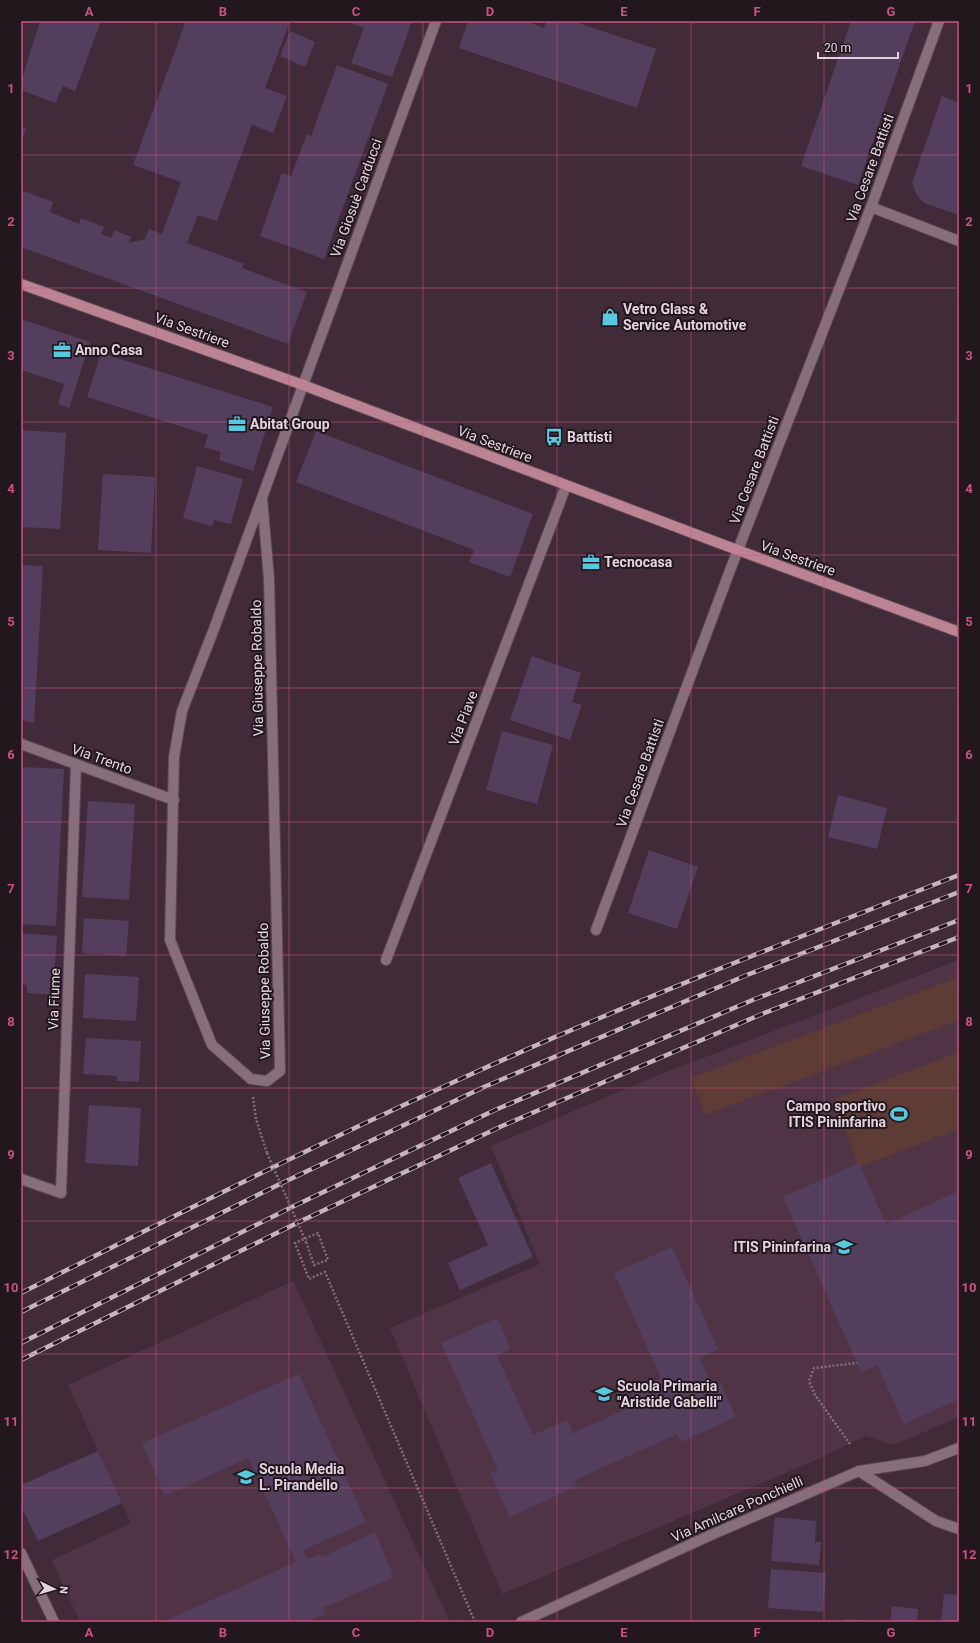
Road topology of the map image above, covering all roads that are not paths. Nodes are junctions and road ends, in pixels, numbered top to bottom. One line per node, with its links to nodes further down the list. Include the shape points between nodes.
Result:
1 (436, 21): 6 (street, Via Giosuè Carducci)
2 (939, 21): 3 (street, Via Cesare Battisti)
3 (871, 207): 4 (street); 9 (street, Via Cesare Battisti)
4 (959, 241)
5 (21, 284): 6 (main road, Via Sestriere)
6 (303, 385): 7 (main road, Via Sestriere); 8 (street, Via Giuseppe Robaldo)
7 (566, 486): 9 (main road, Via Sestriere); 15 (street, Via Piave)
8 (262, 498): 13 (street, Via Giuseppe Robaldo, via 182,711 174,757); 13 (street, Via Giuseppe Robaldo, via 269,579 280,1071 267,1081 251,1079 212,1045 170,940)
9 (738, 550): 10 (main road, Via Sestriere); 14 (street, Via Cesare Battisti)
10 (959, 632)
11 (21, 744): 12 (street, Via Trento)
12 (76, 765): 13 (street, Via Trento); 16 (street, Via Fiume, via 61,1193)
13 (174, 800)
14 (596, 930)
15 (386, 960)
16 (21, 1179)
17 (959, 1448): 18 (street, Via Amilcare Ponchielli, via 925,1461)
18 (859, 1471): 19 (street, via 936,1521); 22 (street, Via Amilcare Ponchielli)
19 (959, 1529)
20 (21, 1553): 21 (street)
21 (54, 1622)
22 (521, 1622)

